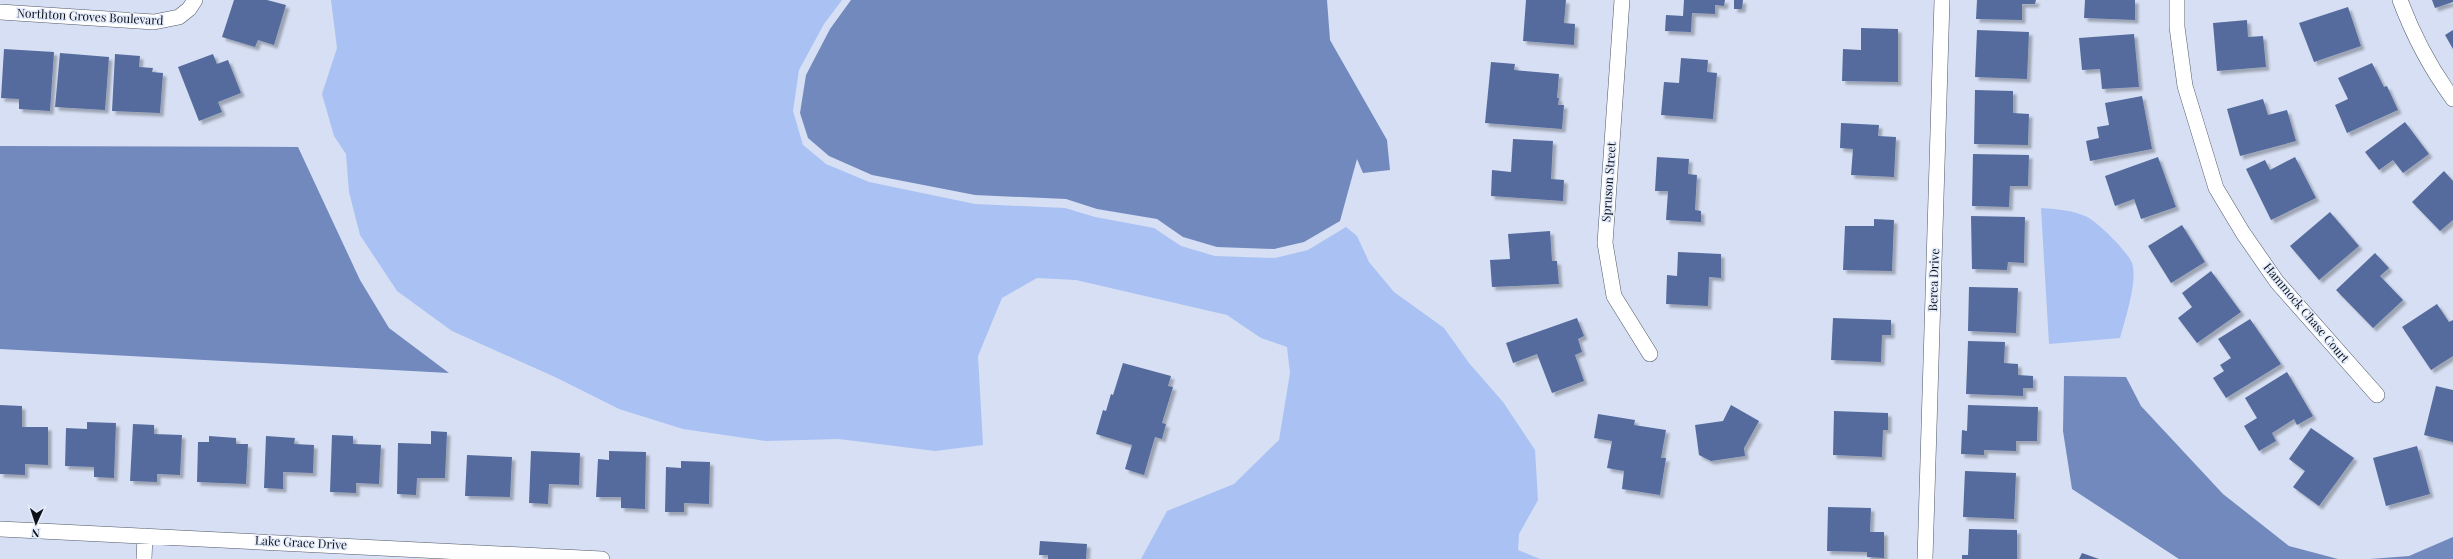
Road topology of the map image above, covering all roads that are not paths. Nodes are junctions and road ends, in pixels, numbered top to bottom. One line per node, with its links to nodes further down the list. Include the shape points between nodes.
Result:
1 (195, 0): 6 (street, Northton Groves Boulevard, via 189,10 179,17 154,22)
2 (1622, 0): 8 (street, Spruson Street, via 1605,244 1614,296)
3 (1942, 0): 15 (street, Berea Drive)
4 (2177, 0): 9 (street, Hammock Chase Court, via 2176,27 2185,86 2216,188 2277,282)
5 (2400, 0): 7 (street, via 2409,25)
6 (0, 12)
7 (2453, 99)
8 (1650, 354)
9 (2376, 395)
10 (0, 529): 11 (street, Lake Grace Drive)
11 (145, 536): 12 (street, Lake Grace Drive); 13 (street)
12 (376, 553): 14 (street, Lake Grace Drive)
13 (144, 559)
14 (602, 559)
15 (1925, 559)

